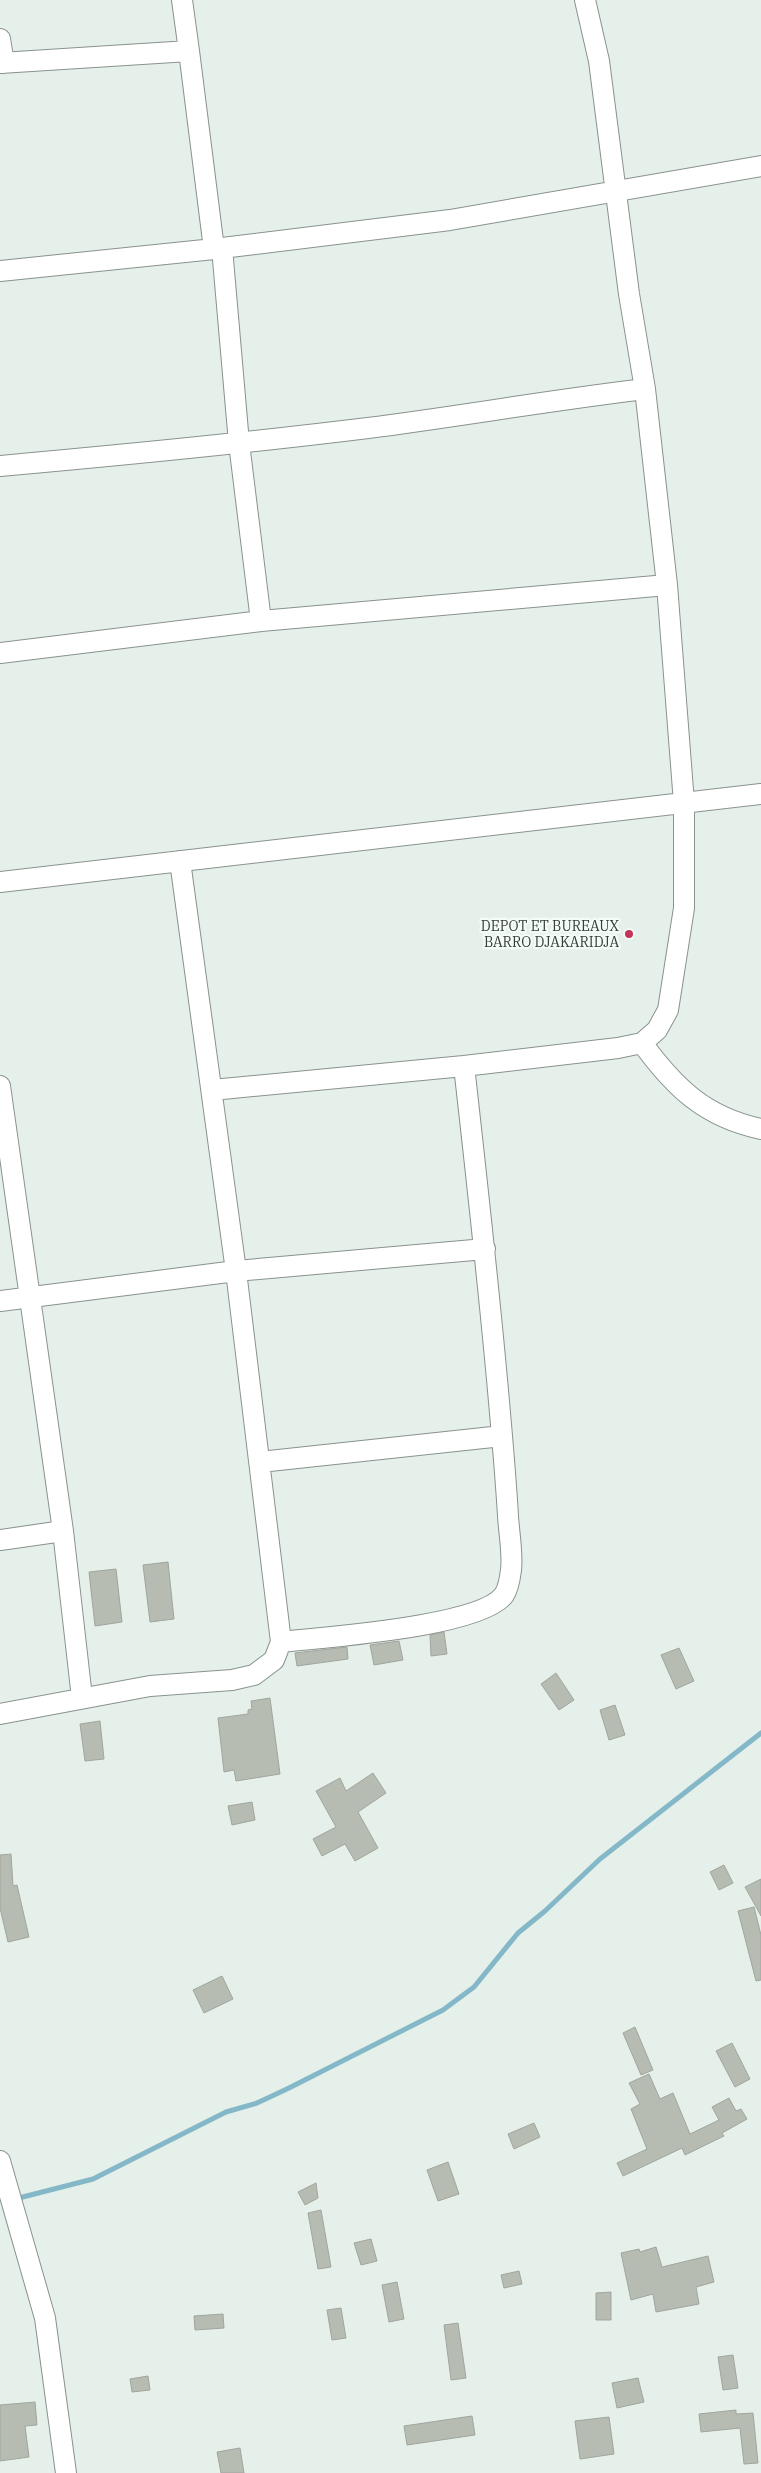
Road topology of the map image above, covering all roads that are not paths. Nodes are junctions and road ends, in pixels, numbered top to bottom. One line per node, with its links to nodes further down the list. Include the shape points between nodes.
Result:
1 (182, 0): 4 (street)
2 (585, 0): 7 (street, via 599,61)
3 (0, 39): 5 (street)
4 (189, 51): 5 (street); 8 (street)
5 (2, 63)
6 (761, 166): 7 (street)
7 (616, 191): 8 (street, via 459,219); 10 (street)
8 (218, 249): 9 (street); 11 (street)
9 (0, 270)
10 (645, 389): 11 (street); 13 (street)
11 (239, 443): 12 (street); 14 (street)
12 (0, 466)
13 (668, 585): 14 (street); 17 (street)
14 (262, 621): 15 (street)
15 (0, 653)
16 (761, 794): 17 (street)
17 (684, 803): 18 (street); 20 (street, via 684,908 668,1010 657,1030)
18 (180, 861): 19 (street); 23 (street)
19 (0, 882)
20 (642, 1043): 21 (street); 24 (street, via 674,1083 697,1102 747,1126)
21 (464, 1066): 23 (street); 26 (street)
22 (0, 1086): 25 (street)
23 (212, 1090): 27 (street)
24 (761, 1129)
25 (6, 1155): 28 (street)
26 (485, 1249): 27 (street); 30 (street)
27 (236, 1270): 28 (street); 31 (street)
28 (31, 1296): 29 (street); 32 (street)
29 (0, 1301)
30 (502, 1436): 31 (street); 34 (street, via 511,1569 505,1594 497,1602 448,1621)
31 (260, 1462): 34 (street)
32 (63, 1531): 33 (street); 35 (street)
33 (0, 1540)
34 (281, 1642): 35 (street, via 274,1660 254,1675 232,1680 150,1686)
35 (82, 1698): 36 (street)
36 (0, 1714)
37 (0, 2161): 38 (street, via 44,2318)
38 (66, 2473)

